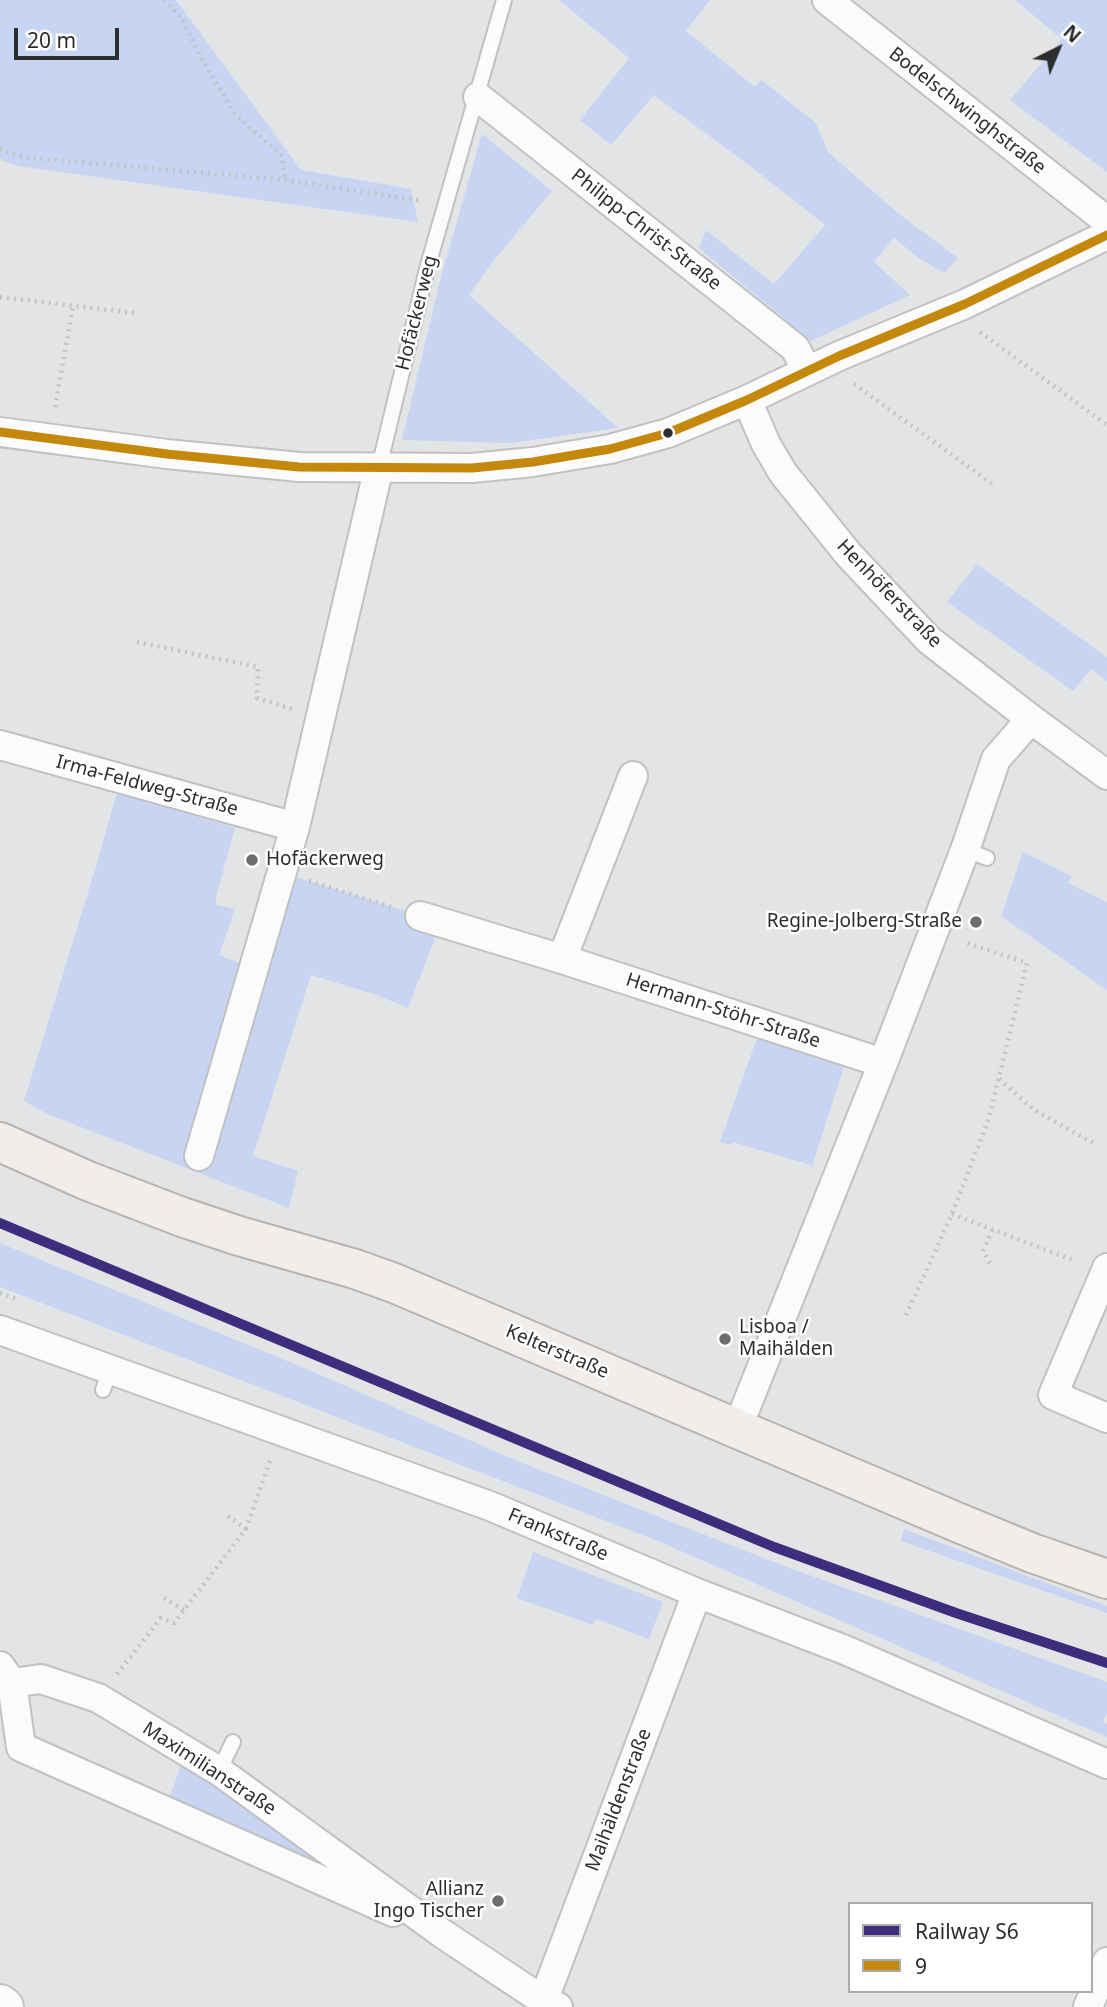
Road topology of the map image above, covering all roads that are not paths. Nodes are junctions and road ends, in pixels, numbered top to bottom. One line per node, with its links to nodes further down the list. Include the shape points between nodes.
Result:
1 (504, 0): 3 (lane, Hofäckerweg)
2 (827, 0): 4 (street, Bodelschwinghstraße)
3 (478, 97): 6 (street, Philipp-Christ-Straße, via 795,348); 9 (lane, Hofäckerweg, via 427,269)
4 (1107, 221)
5 (1107, 234): 6 (street, via 965,304)
6 (807, 371): 7 (street)
7 (747, 400): 9 (street, via 668,433 610,449 472,468); 10 (street, Henhöferstraße, via 783,473 849,555 929,640)
8 (0, 432): 9 (street, via 299,467)
9 (379, 467): 14 (street, Hofäckerweg)
10 (1031, 719): 12 (street, Henhöferstraße); 17 (street, via 996,760 976,854 932,931)
11 (0, 745): 14 (street, Irma-Feldweg-Straße)
12 (1107, 775)
13 (633, 776): 16 (street)
14 (295, 827): 19 (street, Hofäckerweg)
15 (420, 916): 16 (street, Hermann-Stöhr-Straße)
16 (562, 959): 17 (street, Hermann-Stöhr-Straße)
17 (883, 1063): 23 (street)
18 (0, 1142): 23 (main road, Kelterstraße, via 182,1217 394,1283)
19 (199, 1156)
20 (1107, 1268): 22 (street, via 1053,1395)
21 (0, 1330): 25 (street, Frankstraße, via 106,1380 281,1431 490,1506)
22 (1107, 1418)
23 (737, 1429): 24 (main road, Kelterstraße, via 1008,1543)
24 (1107, 1579)
25 (697, 1593): 29 (street, Frankstraße, via 845,1650); 33 (street, Maihäldenstraße)
26 (6, 1675): 28 (street, Maximilianstraße); 30 (street, Maximilianstraße, via 41,1679 89,1693)
27 (233, 1742): 30 (lane)
28 (10, 1750): 31 (street, Maximilianstraße)
29 (1107, 1764)
30 (219, 1771): 31 (street, Maximilianstraße)
31 (443, 1934): 33 (street, Maximilianstraße)
32 (1107, 1962): 34 (street)
33 (548, 2005)
34 (1088, 2007)

